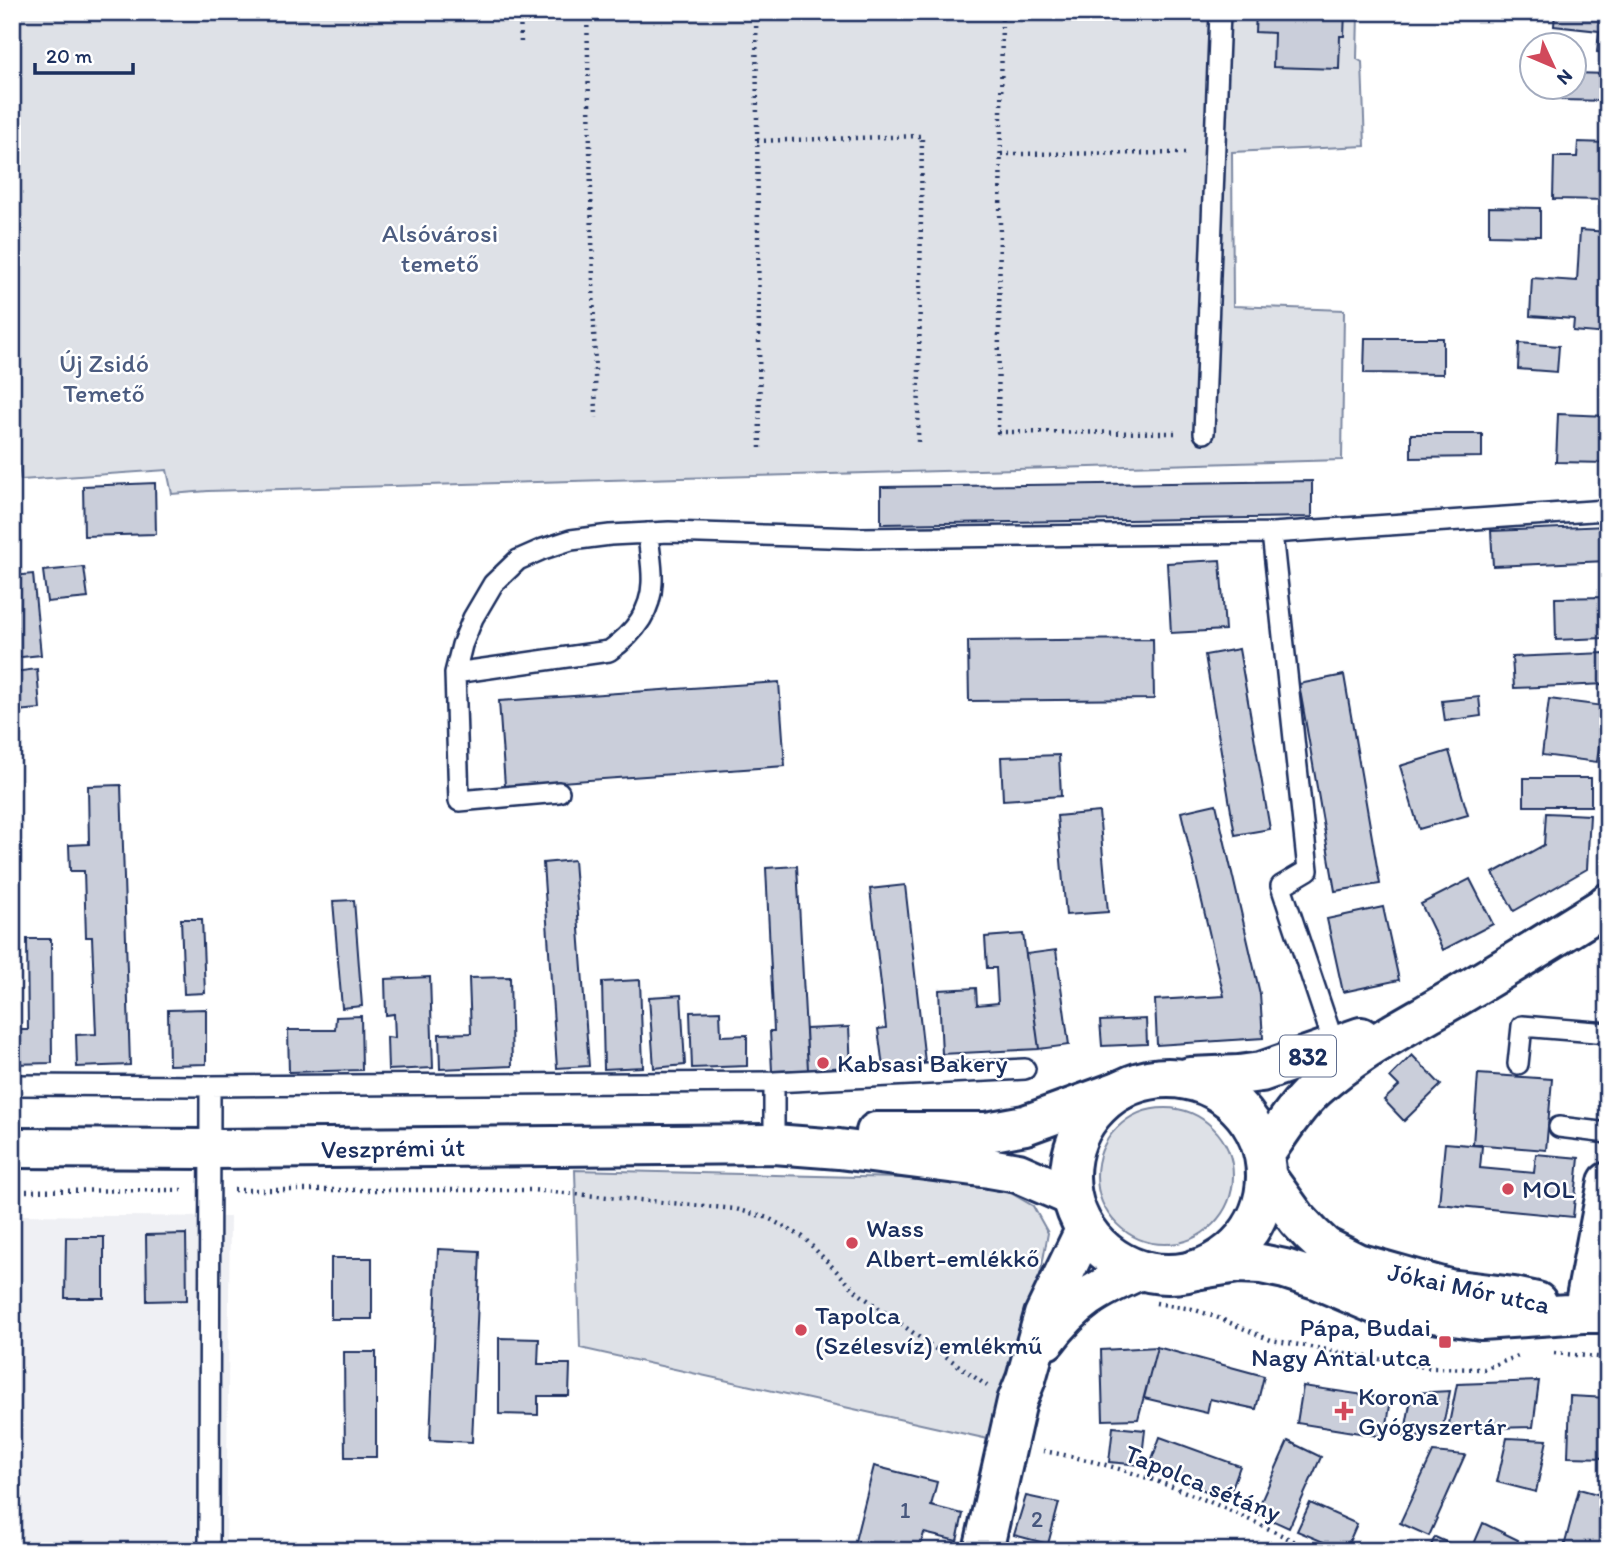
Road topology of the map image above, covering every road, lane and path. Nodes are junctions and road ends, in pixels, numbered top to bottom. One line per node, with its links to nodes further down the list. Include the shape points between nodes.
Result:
1 (520, 12): 6 (path)
2 (587, 12): 10 (path)
3 (755, 12): 7 (path)
4 (1002, 12): 9 (path)
5 (1220, 12): 8 (lane)
6 (521, 44)
7 (757, 141): 12 (path, via 922,136); 13 (path)
8 (1215, 153): 9 (path); 11 (lane)
9 (1001, 154): 11 (path, via 998,432)
10 (596, 418)
11 (1204, 433)
12 (918, 443)
13 (760, 450)
14 (1606, 510): 16 (lane)
15 (648, 533): 16 (lane, via 859,538); 17 (lane, via 571,540 518,560 493,584 473,618); 17 (lane, via 652,585 645,612 623,641 609,651)
16 (1272, 533): 22 (lane, via 1308,870 1281,886)
17 (455, 673): 18 (lane, via 459,800)
18 (559, 792)
19 (1606, 909): 20 (main road, 832)
20 (1432, 1011): 22 (main road, 832); 35 (main road, 832, via 1334,1072 1314,1090 1294,1112)
21 (1608, 1033): 23 (lane, via 1522,1026)
22 (1335, 1047): 25 (main road, 832, via 1261,1072)
23 (1518, 1064)
24 (1025, 1069): 26 (lane)
25 (1178, 1078): 29 (main road, 832, via 1148,1079); 35 (main road, 832, via 1224,1095 1242,1111 1256,1132)
26 (774, 1082): 28 (lane); 32 (lane)
27 (12, 1085): 28 (lane)
28 (210, 1086): 34 (lane)
29 (1121, 1090): 32 (main road, Veszprémi út, via 1025,1125 987,1132 830,1130); 39 (main road, 832, via 1098,1106 1081,1128 1071,1155)
30 (1559, 1127): 31 (lane)
31 (1608, 1133)
32 (774, 1144): 34 (main road, Veszprémi út); 39 (main road, Veszprémi út, via 1018,1173)
33 (12, 1148): 34 (main road, Veszprémi út)
34 (211, 1149): 37 (lane)
35 (1265, 1166): 41 (main road, 832, via 1264,1197 1246,1236 1214,1263); 43 (main road, Jókai Mór utca, via 1311,1234 1325,1247 1357,1263 1449,1289)
36 (1608, 1182): 43 (main road)
37 (211, 1190): 38 (path); 47 (path, via 531,1191 736,1209 768,1218 803,1237 858,1293 998,1395); 49 (lane)
38 (12, 1191)
39 (1071, 1196): 40 (main road, 832)
40 (1086, 1230): 42 (main road, 832); 47 (main road, via 1044,1315)
41 (1194, 1270): 42 (main road, 832, via 1167,1275); 43 (main road, Jókai Mór utca, via 1261,1264 1316,1279 1377,1305 1480,1321)
42 (1145, 1287): 44 (path, via 1160,1303 1192,1309 1270,1340 1430,1368 1484,1368); 47 (main road, via 1095,1292 1060,1321)
43 (1595, 1313)
44 (1533, 1351)
45 (1545, 1352): 46 (path)
46 (1608, 1357)
47 (1022, 1390): 50 (main road)
48 (1034, 1449): 51 (path, Tapolca sétány, via 1133,1472)
49 (209, 1551)
50 (983, 1551)
51 (1313, 1551)

